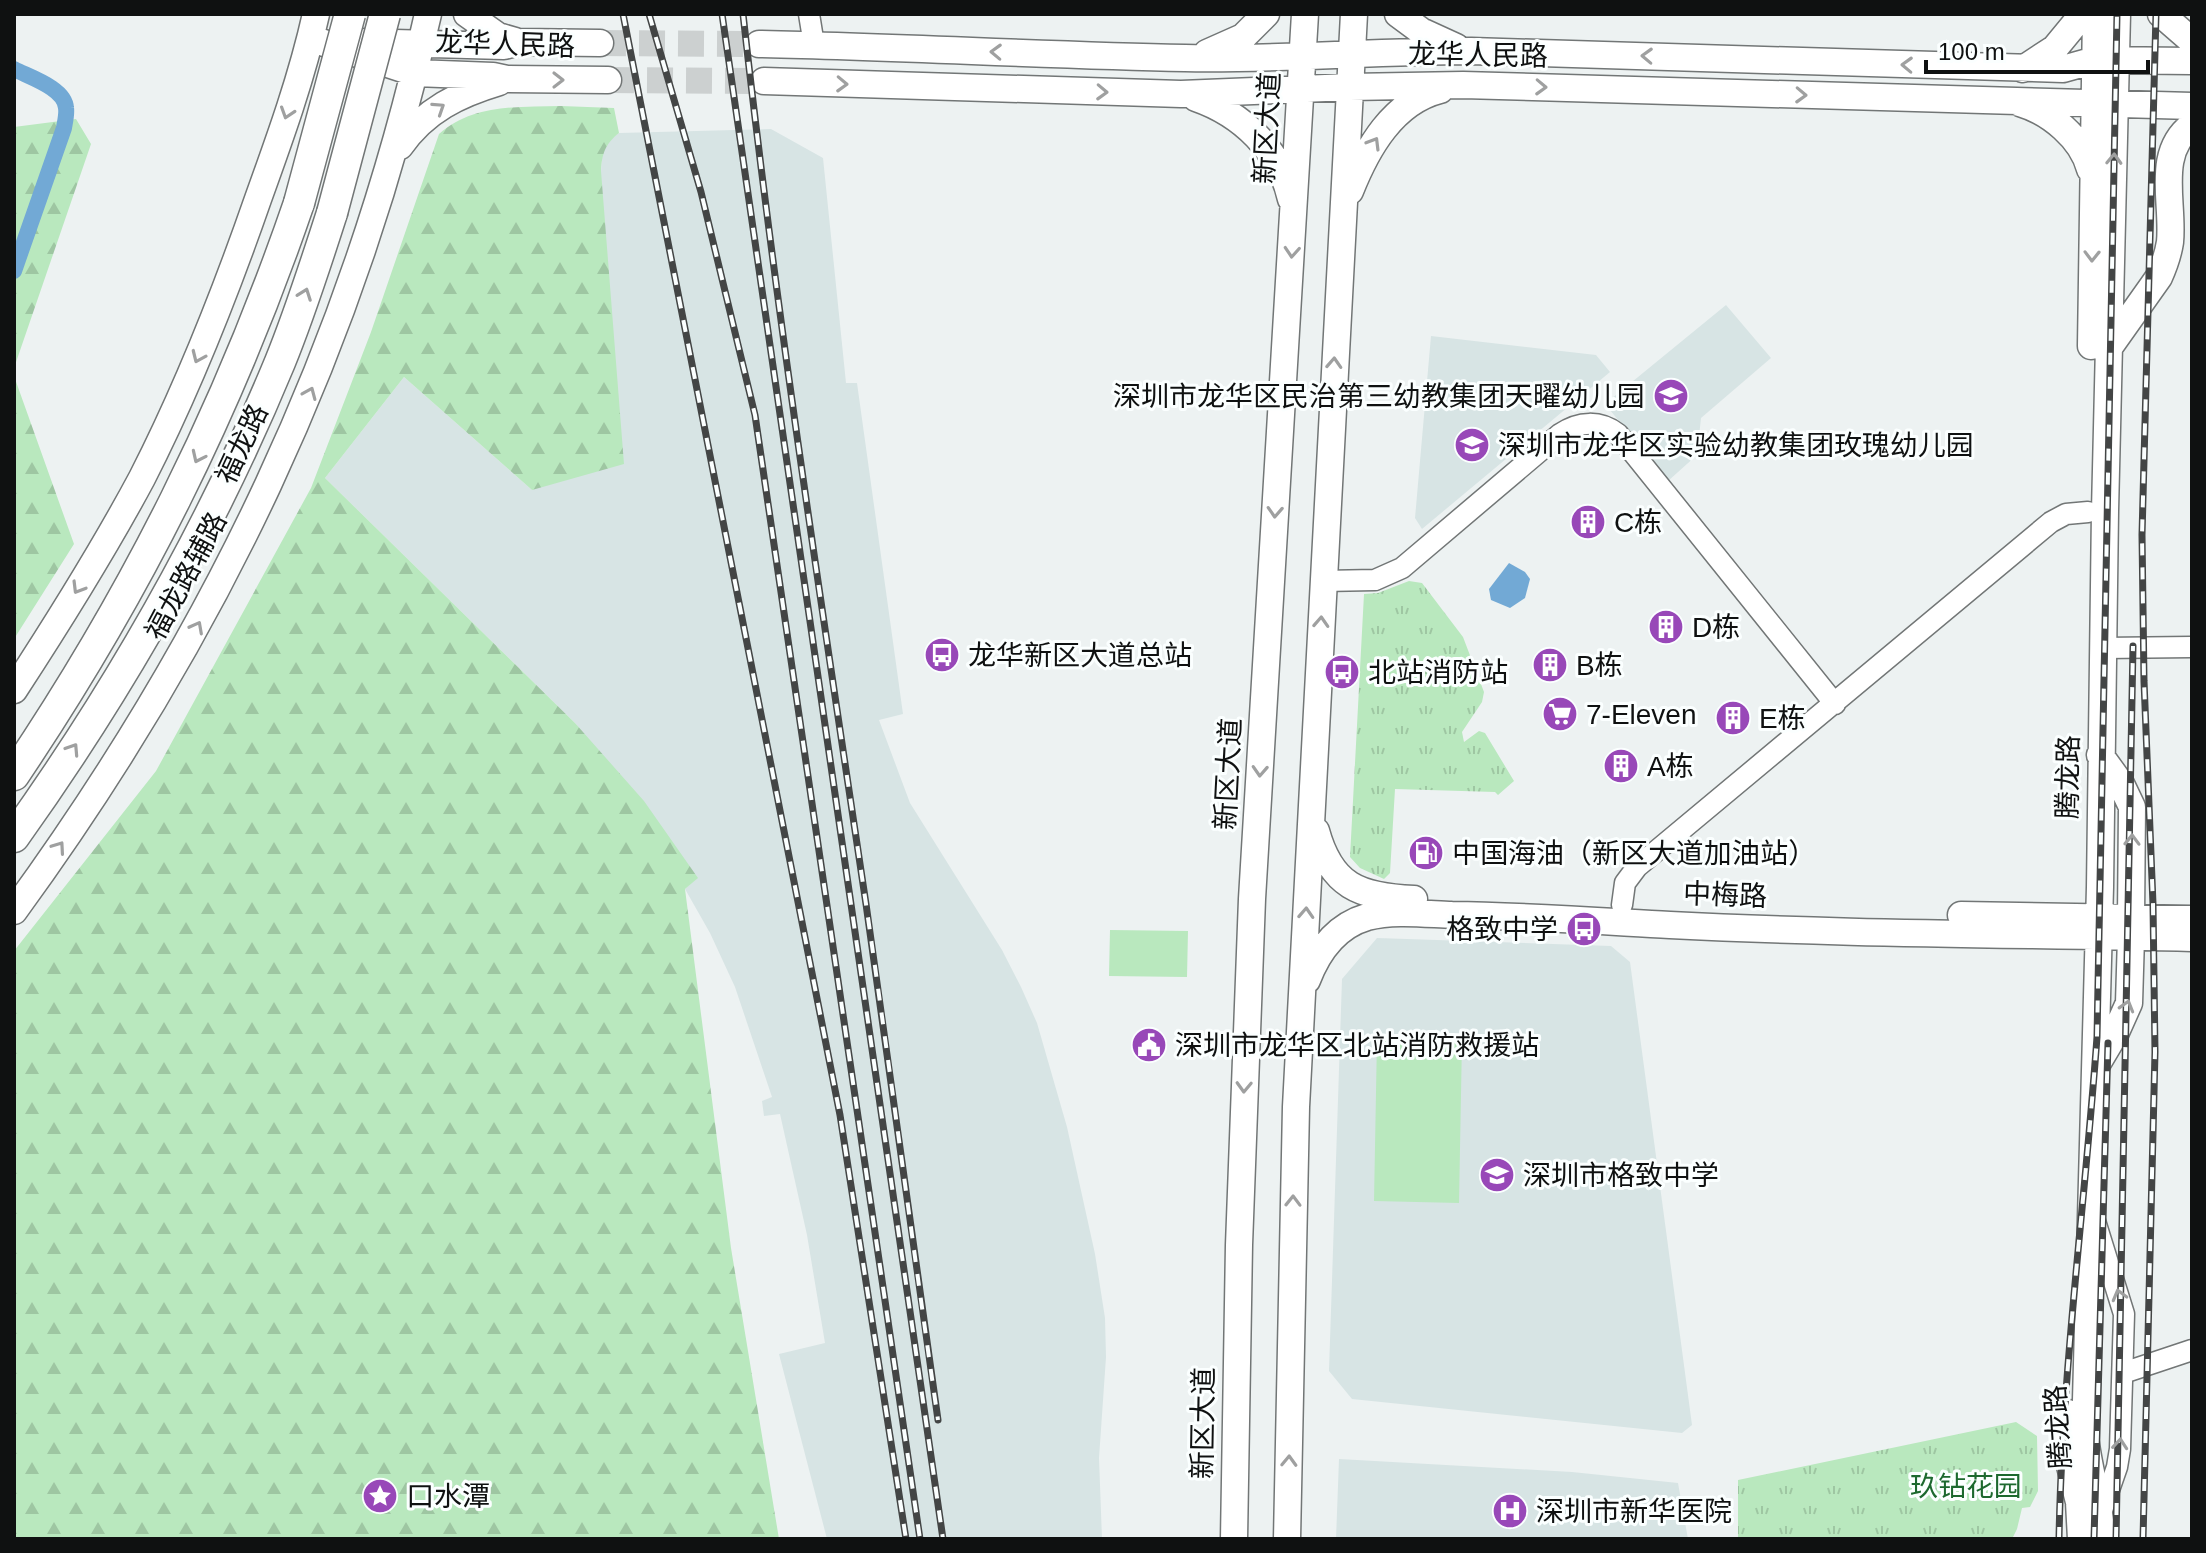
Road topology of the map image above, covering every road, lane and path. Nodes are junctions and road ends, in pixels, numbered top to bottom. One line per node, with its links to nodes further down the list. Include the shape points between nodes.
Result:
1 (350, 14): 52 (highway, 福龙路, one-way to 52, bridge, via 299,203 248,343 190,475 112,619)
2 (385, 14): 54 (highway, 福龙路, one-way to 2, bridge, via 116,681 222,488 281,359 332,213)
3 (428, 14): 19 (main road, 福龙路辅路)
4 (467, 14): 16 (main road, via 498,36)
5 (809, 14): 20 (street)
6 (1266, 14): 24 (main road, via 1229,45)
7 (1305, 14): 23 (main road, 新区大道)
8 (1354, 14): 22 (main road)
9 (1398, 14): 21 (main road, via 1437,39)
10 (2083, 14): 27 (main road, via 2055,48)
11 (2096, 14): 25 (main road, 腾龙路)
12 (2117, 14): 25 (main road, 腾龙路)
13 (2161, 14): 15 (main road)
14 (313, 26): 19 (main road, 龙华人民路); 28 (main road, 龙华人民路); 49 (main road, one-way to 49, via 240,250 175,409 102,550)
15 (2192, 41)
16 (519, 42): 17 (main road, 龙华人民路); 19 (main road, 龙华人民路)
17 (600, 43)
18 (759, 44): 20 (main road, 龙华人民路)
19 (421, 45): 28 (main road, 福龙路辅路)
20 (814, 45): 24 (main road, 龙华人民路, one-way to 20)
21 (1471, 51): 22 (main road, 龙华人民路); 27 (main road, 龙华人民路, one-way to 21)
22 (1352, 53): 23 (main road, 龙华人民路); 33 (main road)
23 (1303, 57): 24 (main road, 龙华人民路); 34 (main road, 新区大道)
24 (1186, 58)
25 (2106, 60): 26 (main road, 龙华人民路); 27 (main road, 龙华人民路, via 2063,69); 37 (main road, 腾龙路)
26 (2192, 61)
27 (2023, 69)
28 (415, 73): 29 (main road, 龙华人民路); 40 (main road, 福龙路辅路)
29 (507, 79): 30 (main road, 龙华人民路, one-way to 30); 40 (main road, one-way to 29, via 417,124 436,109)
30 (608, 80)
31 (764, 81): 35 (main road, 龙华人民路, one-way to 35)
32 (1463, 85): 33 (main road, 龙华人民路); 36 (main road, 龙华人民路, one-way to 36); 43 (main road, one-way to 32, via 1370,148 1393,117 1433,92)
33 (1350, 87): 34 (main road, 龙华人民路); 43 (main road)
34 (1300, 91): 35 (main road, 龙华人民路); 42 (main road, 新区大道)
35 (1181, 94): 42 (main road, via 1224,110 1249,127 1280,169)
36 (2016, 102): 37 (main road, 龙华人民路); 41 (main road, via 2046,116 2077,142)
37 (2105, 104): 38 (main road, 龙华人民路); 41 (main road, 腾龙路); 44 (main road, 腾龙路, one-way to 37)
38 (2192, 106)
39 (2192, 125): 44 (main road, via 2170,155 2170,241 2164,266)
40 (389, 162): 56 (main road, 福龙路辅路, one-way to 40, via 138,730 247,532 348,297)
41 (2093, 178): 45 (main road, 腾龙路, one-way to 45)
42 (1294, 213): 67 (main road, 新区大道, one-way to 67, via 1252,899)
43 (1343, 214): 46 (main road, one-way to 43)
44 (2108, 349): 48 (main road, 腾龙路)
45 (2088, 512): 50 (street, via 2051,522); 51 (main road, 腾龙路)
46 (1323, 581): 50 (street, via 1375,580 1402,568 1560,434 1601,424 1618,434); 53 (main road, one-way to 46)
47 (2185, 645): 48 (street)
48 (2103, 648): 51 (main road, 腾龙路)
49 (14, 690)
50 (1835, 704): 55 (street, via 1637,867 1625,883)
51 (2095, 761): 58 (main road, 腾龙路); 59 (main road, one-way to 51, via 2132,807 2121,784)
52 (14, 775)
53 (1311, 812): 55 (main road, 中梅路, via 1328,865 1342,880 1372,894); 61 (main road, one-way to 53)
54 (14, 837)
55 (1622, 905): 58 (main road, 中梅路)
56 (14, 911)
57 (2192, 919): 59 (main road, 中梅路)
58 (2090, 927): 59 (main road, 中梅路); 61 (main road, 中梅路, via 1676,925 1379,915 1355,921 1326,943); 62 (main road, 腾龙路); 69 (main road, 腾龙路, via 2068,1444)
59 (2131, 928): 60 (main road, 中梅路); 62 (main road, one-way to 59, via 2129,1003)
60 (2192, 938)
61 (1301, 999): 68 (main road, one-way to 61)
62 (2095, 1067): 63 (main road, 腾龙路)
63 (2091, 1208): 65 (street, one-way to 63, via 2124,1314); 66 (main road, 腾龙路, via 2085,1437)
64 (2192, 1350): 65 (street)
65 (2123, 1373): 66 (street, one-way to 65, via 2120,1449)
66 (2101, 1526)
67 (1234, 1539)
68 (1287, 1539)
69 (2081, 1539)

